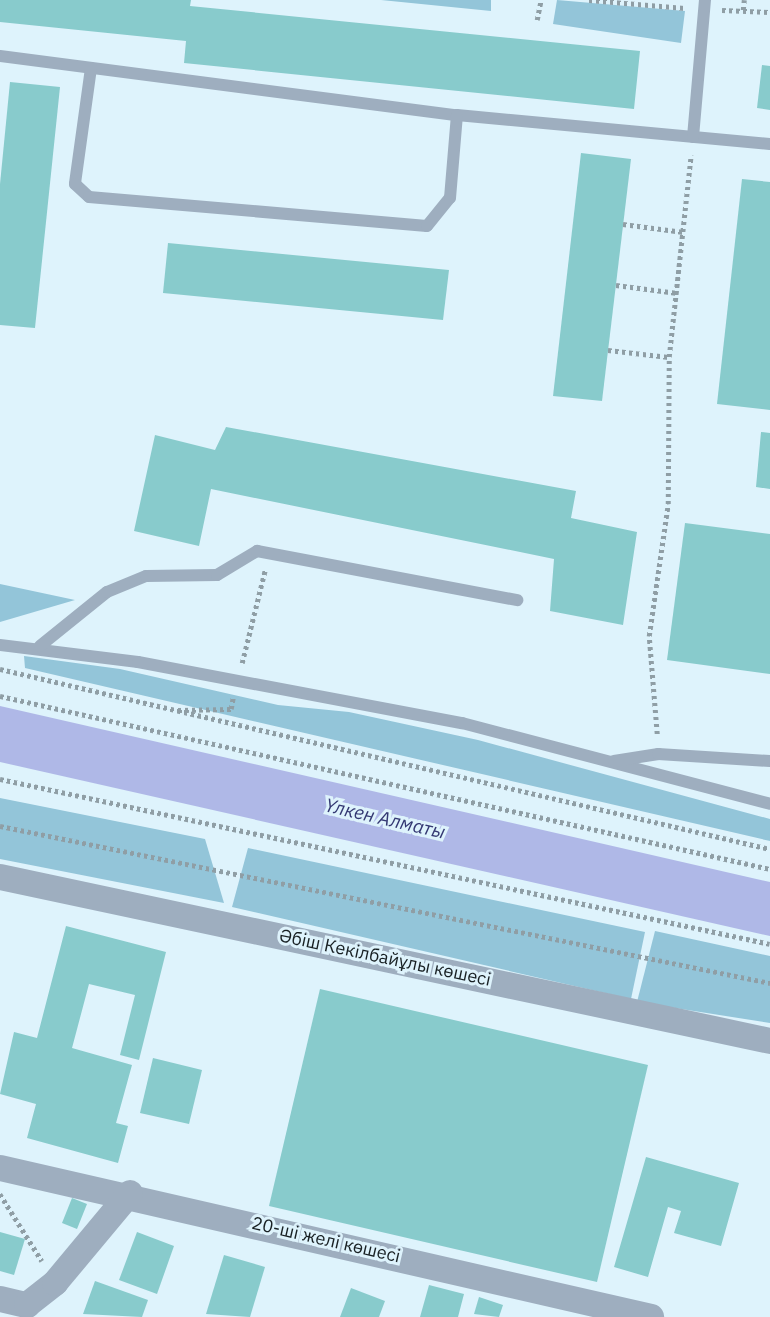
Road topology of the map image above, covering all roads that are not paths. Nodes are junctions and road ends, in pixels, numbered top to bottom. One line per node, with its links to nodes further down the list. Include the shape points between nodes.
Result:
1 (704, 4): 5 (lane)
2 (0, 56): 3 (lane)
3 (91, 68): 4 (lane); 4 (lane, via 75,184 89,197 427,226 450,198)
4 (457, 115): 5 (lane)
5 (693, 136): 6 (lane)
6 (770, 144)
7 (517, 600): 9 (lane, via 257,551 217,575 146,576 107,592)
8 (0, 645): 9 (lane)
9 (40, 646): 10 (lane, via 463,723)
10 (610, 761): 11 (lane, via 658,754); 12 (lane)
11 (770, 761)
12 (770, 804)
13 (0, 877): 14 (street, Әбіш Кекілбайұлы көшесі)
14 (770, 1041)
15 (0, 1168): 16 (street, 20-ші желі көшесі)
16 (130, 1193): 17 (street, via 55,1283 27,1305); 18 (street, 20-ші желі көшесі)
17 (0, 1298)
18 (651, 1317)

